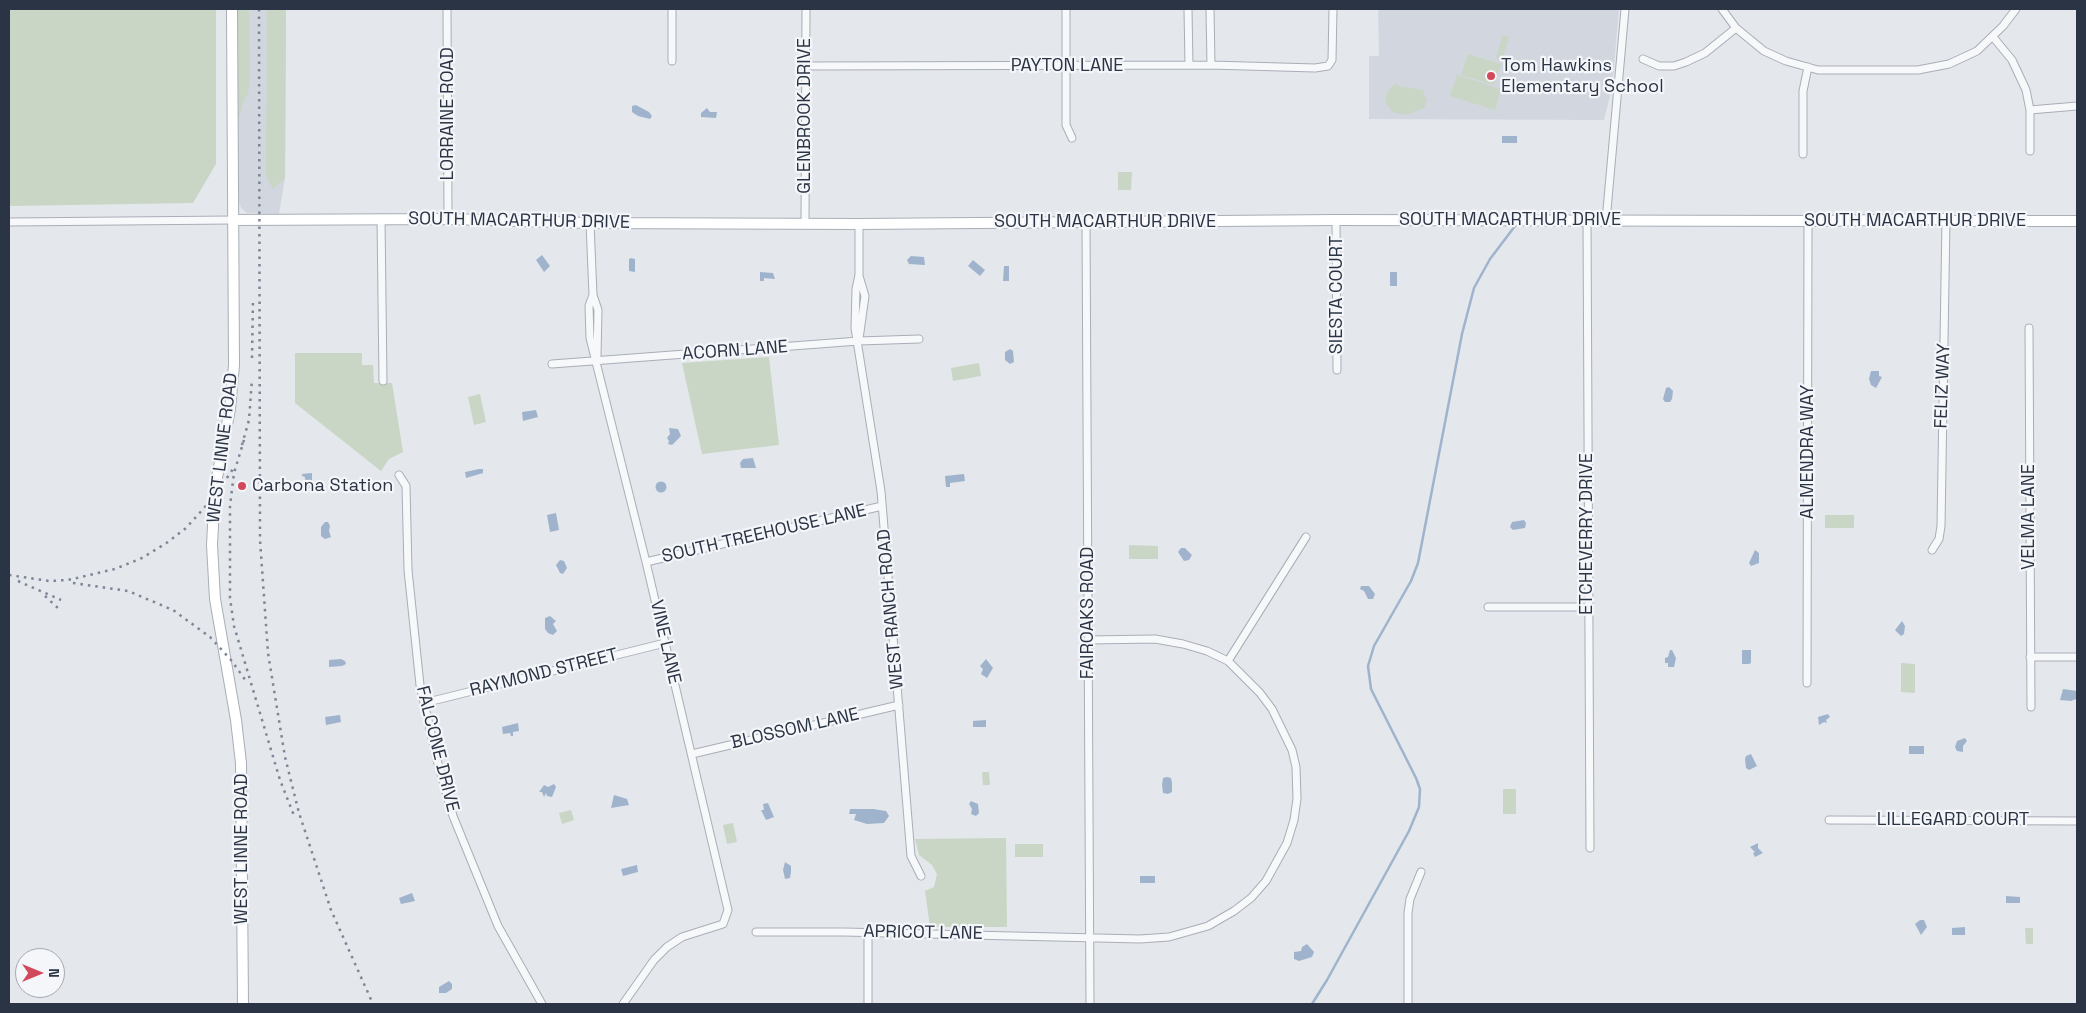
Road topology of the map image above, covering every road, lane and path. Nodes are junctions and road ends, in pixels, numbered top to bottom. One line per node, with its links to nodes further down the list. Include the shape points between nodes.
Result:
1 (232, 9): 29 (street, WEST LINNE ROAD)
2 (447, 9): 27 (street, LORRAINE ROAD)
3 (672, 9): 15 (street)
4 (806, 9): 18 (street, GLENBROOK DRIVE)
5 (1066, 9): 19 (street)
6 (1188, 9): 16 (street)
7 (1210, 9): 17 (street)
8 (1333, 9): 17 (street, PAYTON LANE, via 1334,51 1328,66)
9 (1625, 9): 32 (street)
10 (1722, 9): 12 (street)
11 (2016, 9): 13 (street)
12 (1736, 28): 14 (street, via 1705,53 1686,62 1659,66); 20 (street, via 1764,51)
13 (1993, 36): 20 (street, via 1963,59 1933,68 1818,70); 22 (street, via 2020,75)
14 (1643, 59)
15 (672, 61)
16 (1189, 65): 17 (street, PAYTON LANE); 19 (street, PAYTON LANE)
17 (1211, 65)
18 (806, 66): 19 (street, PAYTON LANE); 38 (street, GLENBROOK DRIVE)
19 (1066, 66): 23 (street, via 1066,125)
20 (1808, 67): 25 (street, via 1803,91)
21 (2077, 106): 22 (street)
22 (2030, 110): 24 (street)
23 (1072, 138)
24 (2030, 151)
25 (1803, 154)
26 (381, 218): 27 (street, SOUTH MACARTHUR DRIVE); 29 (street, SOUTH MACARTHUR DRIVE); 46 (street)
27 (448, 219): 37 (street, SOUTH MACARTHUR DRIVE)
28 (1946, 219): 33 (street, SOUTH MACARTHUR DRIVE); 34 (street, SOUTH MACARTHUR DRIVE); 50 (street, FELIZ WAY, via 1941,526 1939,539)
29 (233, 220): 35 (street); 72 (street, WEST LINNE ROAD, via 233,379 216,479 212,545 215,599 240,747)
30 (1336, 220): 31 (street, SOUTH MACARTHUR DRIVE); 36 (street, SOUTH MACARTHUR DRIVE); 45 (street, SIESTA COURT)
31 (1587, 221): 32 (street, SOUTH MACARTHUR DRIVE); 52 (street, ETCHEVERRY DRIVE)
32 (1606, 221): 33 (street, SOUTH MACARTHUR DRIVE)
33 (1808, 221): 59 (street, ALMENDRA WAY)
34 (2077, 221)
35 (9, 222)
36 (1086, 222): 39 (street, SOUTH MACARTHUR DRIVE); 54 (street, FAIROAKS ROAD)
37 (590, 223): 38 (street, SOUTH MACARTHUR DRIVE); 43 (street, VINE LANE, via 593,295 598,310)
38 (805, 223): 39 (street)
39 (859, 224): 42 (street, WEST RANCH ROAD, via 859,307 855,328)
40 (2029, 328): 56 (street, VELMA LANE)
41 (919, 339): 42 (street, ACORN LANE)
42 (859, 342): 43 (street, ACORN LANE); 48 (street, WEST RANCH ROAD)
43 (597, 360): 44 (street, ACORN LANE); 51 (street, VINE LANE)
44 (552, 364)
45 (1337, 370)
46 (383, 381)
47 (400, 476): 60 (street, FALCONE DRIVE, via 406,486 413,630)
48 (882, 506): 51 (street, SOUTH TREEHOUSE LANE); 61 (street, WEST RANCH ROAD)
49 (1306, 537): 58 (street)
50 (1932, 550)
51 (646, 562): 55 (street, VINE LANE)
52 (1588, 607): 53 (street); 66 (street, ETCHEVERRY DRIVE)
53 (1488, 608)
54 (1088, 640): 58 (street, via 1155,640 1183,644); 71 (street, FAIROAKS ROAD)
55 (665, 644): 60 (street, RAYMOND STREET); 63 (street, VINE LANE)
56 (2030, 657): 57 (street); 62 (street, VELMA LANE)
57 (2077, 657)
58 (1228, 661): 71 (street, APRICOT LANE, via 1272,709 1292,750 1298,787 1296,806 1287,843 1278,863 1251,898 1208,926 1168,937)
59 (1807, 684)
60 (424, 703): 73 (street, FALCONE DRIVE, via 453,816 498,926)
61 (899, 705): 63 (street, BLOSSOM LANE); 68 (street, WEST RANCH ROAD, via 910,856)
62 (2031, 707)
63 (692, 754): 74 (street, VINE LANE, via 728,910 723,924 682,936 667,947)
64 (1829, 820): 65 (street, LILLEGARD COURT)
65 (2077, 821)
66 (1590, 848)
67 (1421, 872): 77 (street, via 1408,913)
68 (921, 876)
69 (756, 932): 70 (street, APRICOT LANE)
70 (868, 932): 71 (street, APRICOT LANE); 75 (street)
71 (1090, 937): 76 (street, FAIROAKS ROAD)
72 (243, 1004)
73 (542, 1004)
74 (623, 1004)
75 (868, 1004)
76 (1090, 1004)
77 (1408, 1004)

